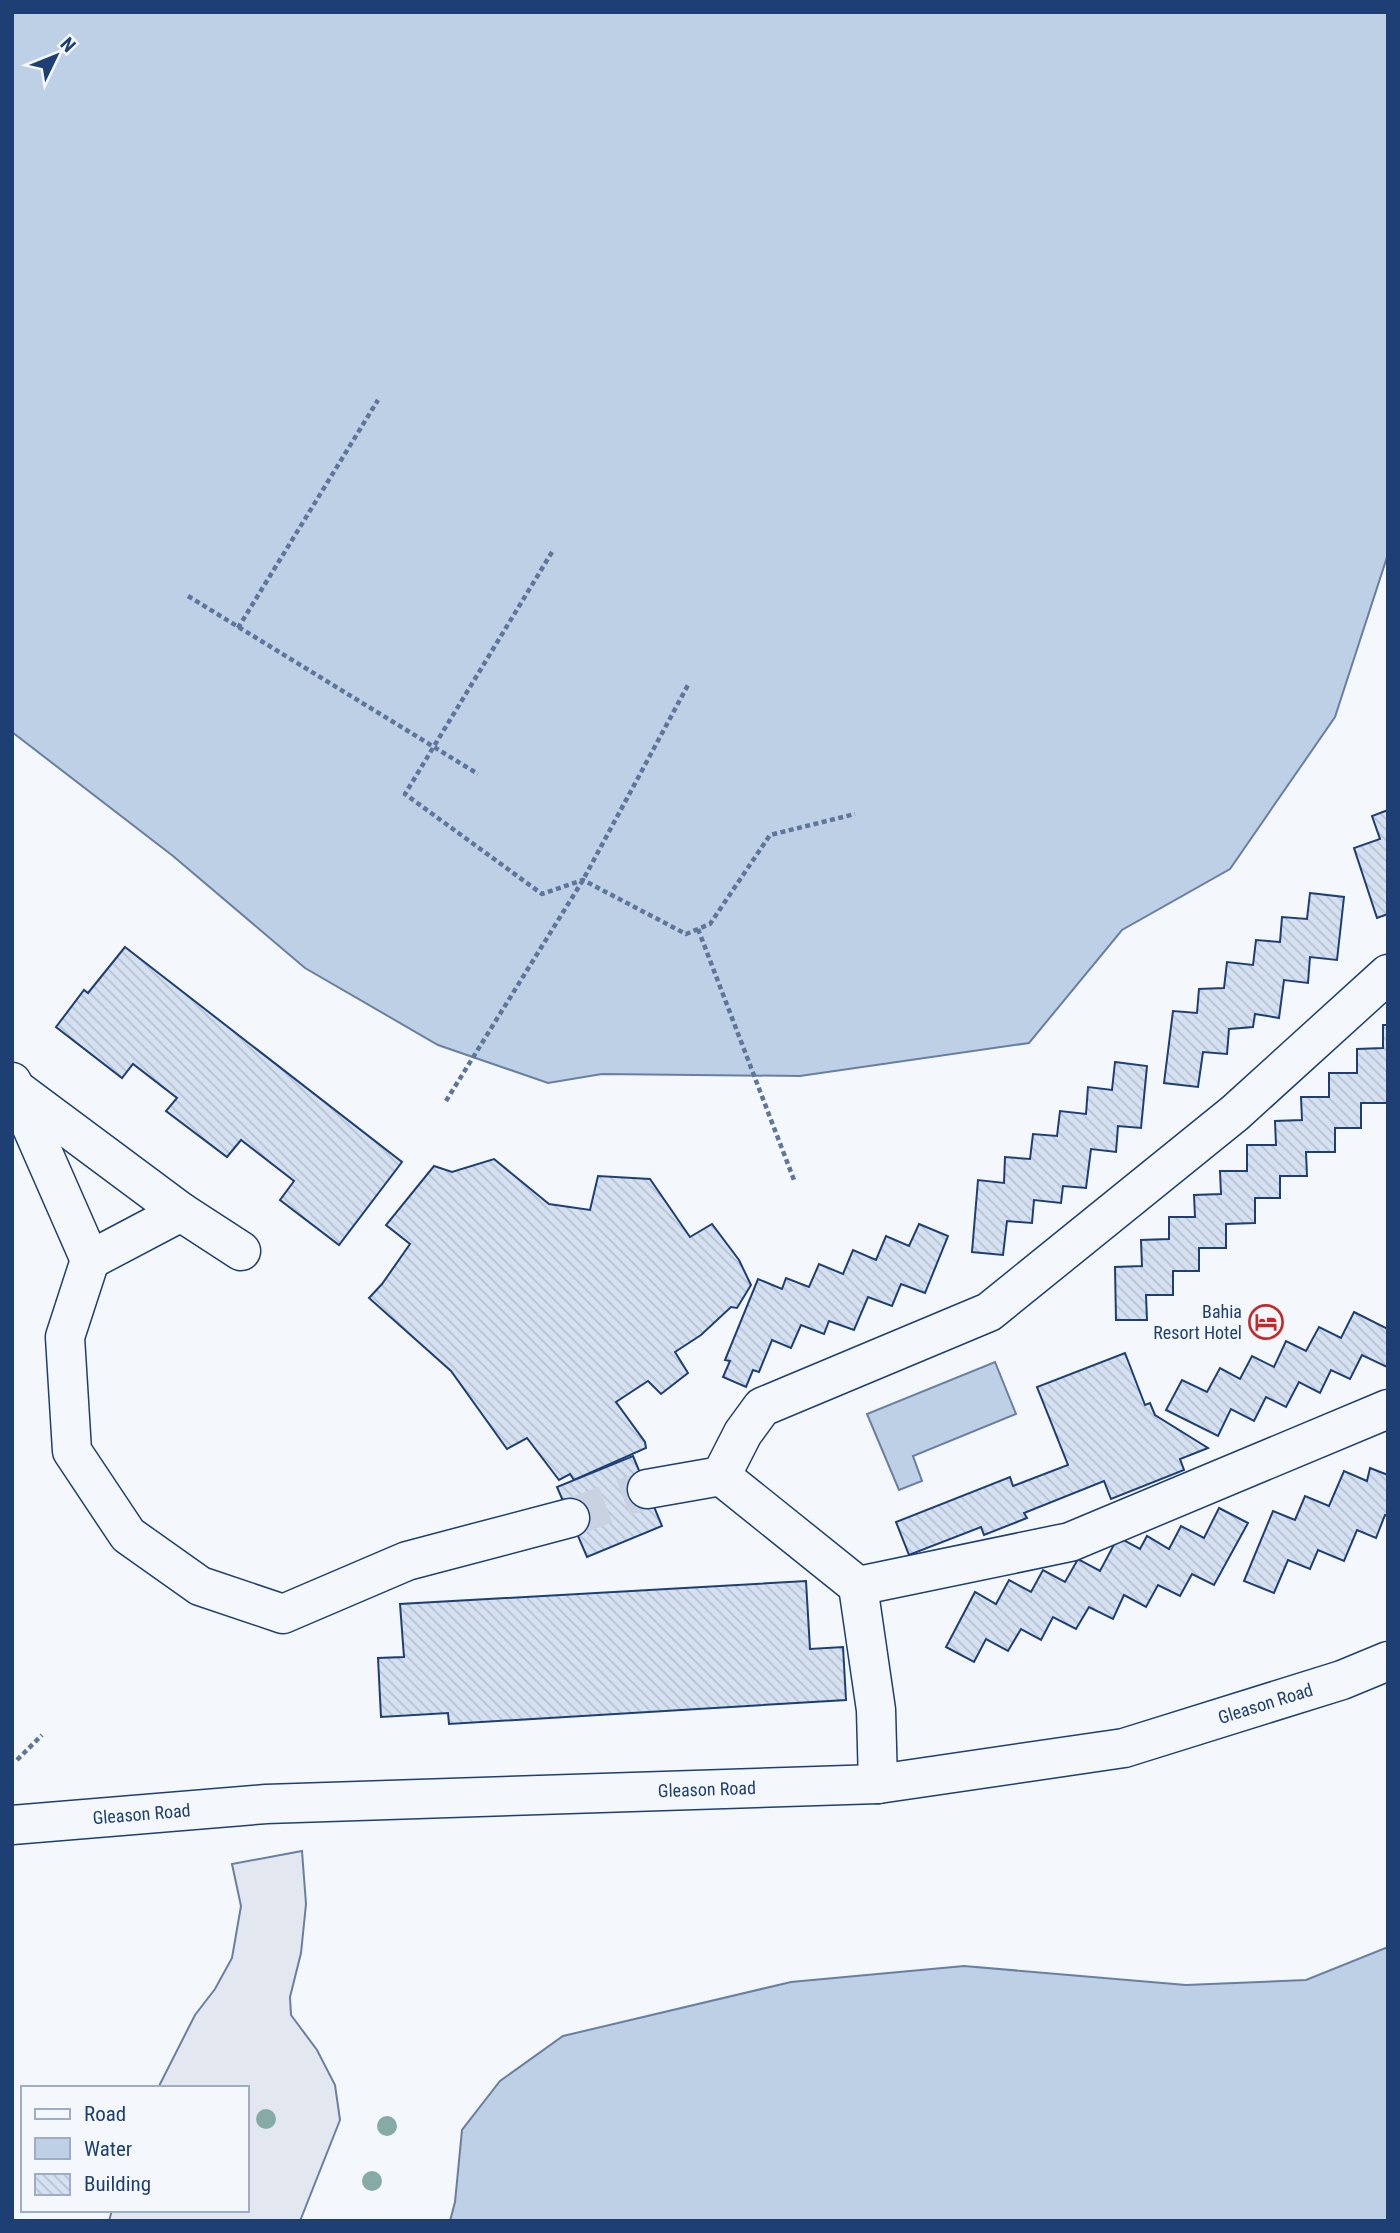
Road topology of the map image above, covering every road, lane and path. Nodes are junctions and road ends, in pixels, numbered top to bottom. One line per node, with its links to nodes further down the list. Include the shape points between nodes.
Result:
1 (377, 400): 4 (path)
2 (552, 552): 6 (path)
3 (188, 596): 4 (path)
4 (238, 628): 6 (path)
5 (688, 685): 9 (path)
6 (434, 748): 7 (path); 9 (path, via 405,794 542,894)
7 (478, 774)
8 (856, 814): 10 (path, via 770,835 710,924)
9 (583, 880): 10 (path, via 686,934); 13 (path)
10 (698, 929): 14 (path)
11 (1388, 974): 19 (street, via 1235,1113 989,1312 762,1407)
12 (14, 1086): 15 (street); 17 (street)
13 (446, 1101)
14 (794, 1180)
15 (181, 1212): 16 (street); 17 (street)
16 (242, 1251)
17 (90, 1260): 21 (street, via 65,1337 72,1451 128,1535 200,1586 283,1614 407,1561)
18 (1388, 1409): 22 (street, via 1070,1542)
19 (721, 1476): 20 (street); 22 (street)
20 (647, 1489)
21 (570, 1518)
22 (858, 1586): 26 (street, via 876,1710)
23 (1388, 1661): 26 (street, Gleason Road, via 1342,1680 1124,1748)
24 (42, 1735): 25 (path)
25 (17, 1760)
26 (878, 1784): 27 (street, Gleason Road, via 266,1804)
27 (12, 1825)

